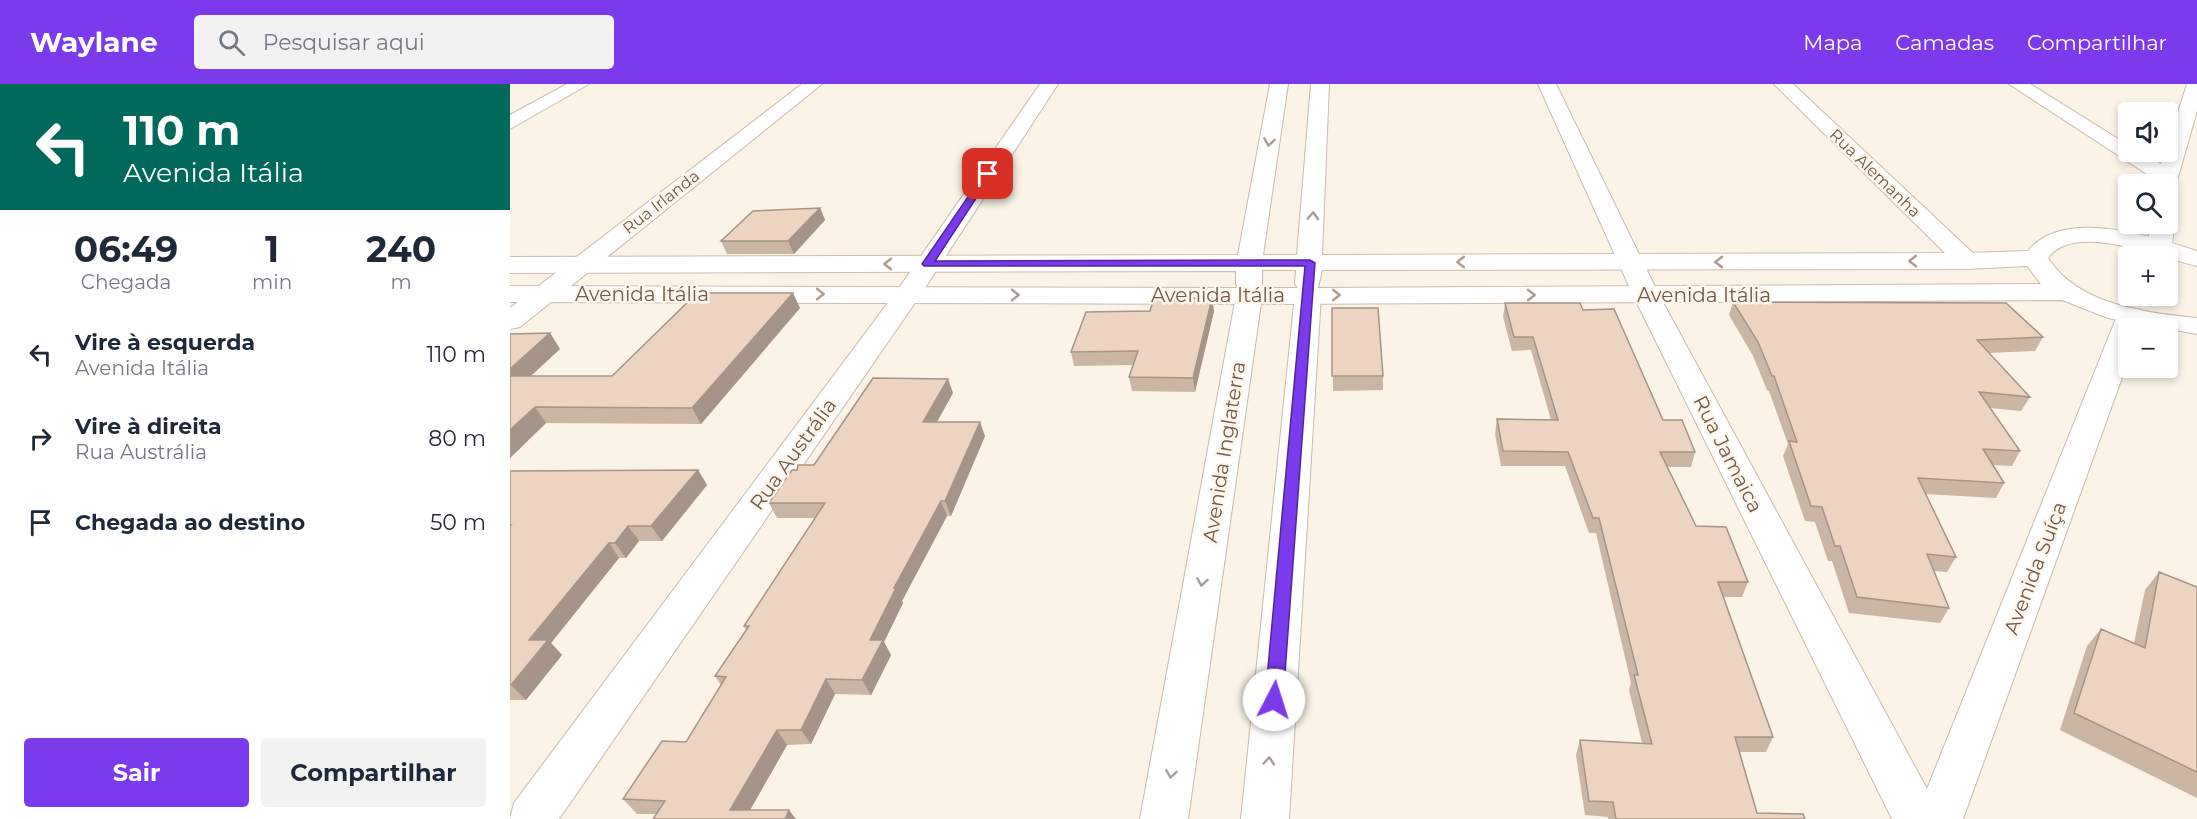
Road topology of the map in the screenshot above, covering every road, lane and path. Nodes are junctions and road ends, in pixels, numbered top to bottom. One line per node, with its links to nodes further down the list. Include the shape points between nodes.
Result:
1 (580, 84): 10 (street)
2 (813, 84): 20 (street, Rua Irlanda)
3 (1049, 84): 18 (street, Rua Austrália)
4 (1279, 84): 22 (street, Avenida Inglaterra, one-way to 22)
5 (1320, 84): 21 (street, one-way to 5)
6 (1547, 84): 17 (street, Rua Jamaica)
7 (1783, 84): 16 (street, Rua Alemanha)
8 (2018, 84): 11 (street)
9 (2196, 84): 12 (street)
10 (510, 123)
11 (2155, 174)
12 (2168, 174)
13 (2161, 235): 14 (street, via 2066,236 2038,248); 15 (street)
14 (2035, 258): 16 (street, Avenida Itália); 23 (street, Avenida Itália, via 2049,278)
15 (2197, 259)
16 (1967, 261): 17 (street, Avenida Itália, one-way to 17)
17 (1630, 262): 21 (street, Avenida Itália, one-way to 21); 27 (street, Rua Jamaica)
18 (927, 264): 20 (street, Avenida Itália, one-way to 20); 22 (street, Avenida Itália); 26 (street, Rua Austrália)
19 (510, 265): 20 (street, Avenida Itália)
20 (581, 265): 25 (street, Rua Irlanda)
21 (1309, 279): 22 (street, Avenida Itália); 27 (street, Avenida Itália, one-way to 27); 33 (street, one-way to 21)
22 (1249, 280): 26 (street, Avenida Itália, one-way to 22); 32 (street, Avenida Inglaterra, one-way to 32)
23 (2069, 292): 27 (street, Avenida Itália); 28 (street, Avenida Itália)
24 (510, 294): 25 (street, Avenida Itália)
25 (544, 294): 26 (street, Avenida Itália, one-way to 26); 29 (street, Rua Irlanda)
26 (908, 294): 31 (street, Rua Austrália)
27 (1646, 295): 34 (street, Rua Jamaica)
28 (2131, 316): 30 (street, Avenida Itália); 35 (street, Avenida Suíça)
29 (510, 321)
30 (2197, 326)
31 (531, 819)
32 (1164, 819)
33 (1265, 819)
34 (1917, 819)
35 (1939, 819)

